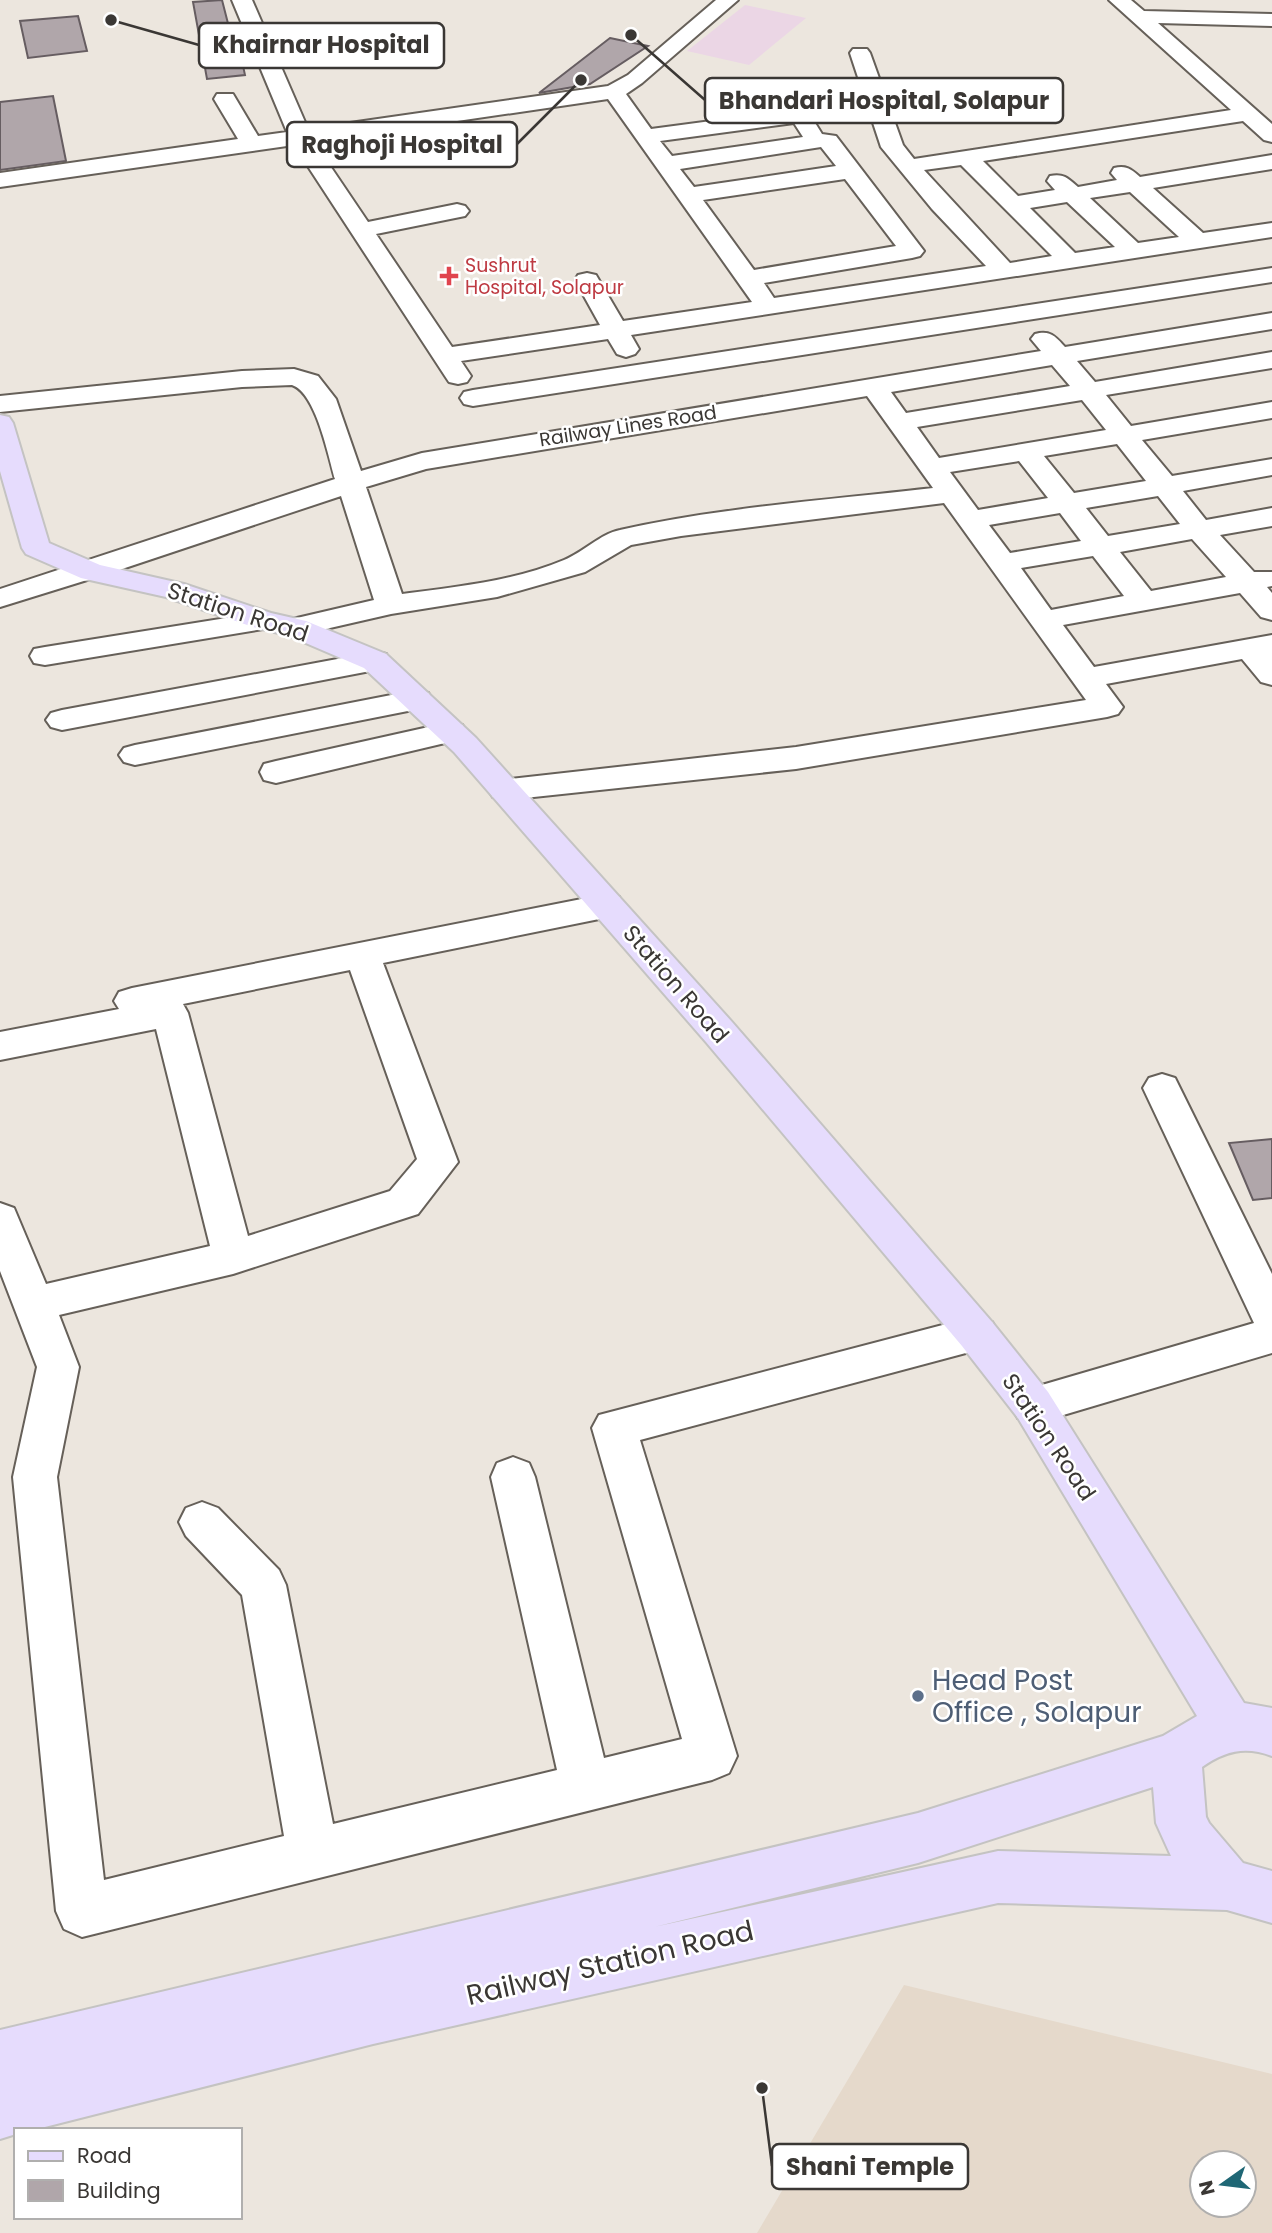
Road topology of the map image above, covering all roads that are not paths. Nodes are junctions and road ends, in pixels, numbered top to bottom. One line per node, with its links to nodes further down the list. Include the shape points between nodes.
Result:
1 (242, 0): 13 (street)
2 (728, 0): 8 (street)
3 (1119, 0): 4 (street)
4 (1137, 17): 5 (street); 10 (street)
5 (1272, 20)
6 (860, 53): 21 (street, via 892,147)
7 (781, 86): 11 (street)
8 (614, 92): 13 (street); 20 (street)
9 (225, 99): 15 (street)
10 (1247, 114): 12 (street); 14 (street)
11 (811, 130): 19 (street, via 828,141); 20 (street); 20 (street)
12 (1272, 135)
13 (300, 137): 15 (street); 31 (street)
14 (1085, 139): 16 (street); 23 (street)
15 (252, 144): 22 (street)
16 (1023, 148): 17 (street); 25 (street)
17 (966, 157): 21 (street); 27 (street)
18 (1272, 162): 23 (street)
19 (845, 164): 20 (street); 24 (street)
20 (667, 166): 30 (street)
21 (909, 166): 40 (street)
22 (0, 180)
23 (1135, 184): 25 (street); 35 (street)
24 (867, 192): 26 (street); 32 (street)
25 (1073, 195): 27 (street); 36 (street)
26 (840, 197)
27 (1014, 204): 39 (street)
28 (457, 211): 31 (street)
29 (732, 214): 30 (street)
30 (705, 219): 38 (street)
31 (361, 229): 54 (street)
32 (895, 229): 34 (street); 42 (street, via 912,251)
33 (1272, 230): 35 (street)
34 (868, 234)
35 (1189, 243): 36 (street); 44 (street)
36 (1133, 251): 39 (street)
37 (760, 252): 38 (street)
38 (733, 257): 42 (street)
39 (1077, 260): 40 (street); 45 (street)
40 (995, 272): 46 (street); 48 (street)
41 (1272, 275): 44 (street)
42 (748, 278): 47 (street)
43 (587, 280): 51 (street)
44 (1220, 283): 45 (street); 50 (street)
45 (1119, 298): 48 (street); 52 (street)
46 (803, 301): 47 (street); 53 (street)
47 (768, 306): 51 (street)
48 (1020, 313): 49 (street); 55 (street)
49 (928, 327): 53 (street); 57 (street)
50 (1267, 327): 52 (street, Railway Lines Road)
51 (614, 330): 54 (street); 58 (street)
52 (1156, 340): 55 (street, Railway Lines Road); 59 (street)
53 (834, 342): 58 (street); 60 (street)
54 (444, 356): 65 (street)
55 (1058, 356): 57 (street, Railway Lines Road); 61 (street)
56 (1272, 360): 59 (street)
57 (962, 371): 60 (street, Railway Lines Road)
58 (640, 372): 64 (street); 65 (street)
59 (1188, 374): 61 (street); 69 (street)
60 (871, 386): 64 (street, Railway Lines Road); 66 (street)
61 (1088, 390): 66 (street); 68 (street)
62 (0, 404): 72 (street, via 294,377 309,382 323,399)
63 (1272, 410): 69 (street)
64 (670, 419): 65 (street, Railway Lines Road)
65 (489, 422): 72 (street, Railway Lines Road, via 422,461)
66 (899, 422): 71 (street)
67 (0, 423): 81 (main road, Station Road, via 36,548)
68 (1122, 435): 69 (street); 70 (street); 73 (street)
69 (1255, 445): 73 (street)
70 (1026, 451): 71 (street); 75 (street)
71 (932, 467): 74 (street)
72 (349, 483): 81 (street, Railway Lines Road); 85 (street)
73 (1165, 486): 75 (street); 78 (street)
74 (951, 494): 77 (street); 85 (street, via 622,538 575,566 487,591)
75 (1066, 503): 77 (street); 79 (street)
76 (1272, 517): 78 (street)
77 (971, 520): 80 (street)
78 (1199, 529): 79 (street); 82 (street)
79 (1101, 546): 80 (street); 84 (street)
80 (1002, 563): 87 (street)
81 (91, 572): 83 (street, Railway Lines Road); 88 (main road, Station Road, via 174,590)
82 (1259, 580): 84 (street); 86 (street)
83 (0, 598)
84 (1144, 601): 87 (street)
85 (391, 605): 88 (street)
86 (1272, 611)
87 (1044, 620): 93 (street)
88 (279, 624): 90 (street); 91 (main road, Station Road)
89 (1261, 646): 92 (street); 93 (street)
90 (44, 656)
91 (375, 661): 94 (main road, Station Road); 95 (street)
92 (1272, 675)
93 (1086, 678): 99 (street, via 1107,708 796,758)
94 (417, 700): 96 (main road, Station Road); 97 (street)
95 (62, 720)
96 (451, 732): 98 (street); 99 (main road, Station Road)
97 (135, 755)
98 (276, 772)
99 (505, 789): 100 (main road, Station Road)
100 (607, 906): 101 (street); 109 (main road, Station Road)
101 (362, 954): 102 (street); 106 (street, via 438,1162 404,1203)
102 (0, 1027)
103 (0, 1046): 106 (street, via 170,1013)
104 (1162, 1088): 108 (street)
105 (0, 1219): 107 (street)
106 (233, 1257): 107 (street)
107 (33, 1304): 117 (street, via 58,1367 35,1477 82,1911)
108 (1272, 1317)
109 (976, 1334): 111 (main road, Station Road); 116 (street, via 614,1428 712,1756)
110 (1272, 1335): 111 (street)
111 (1033, 1405): 114 (main road, Station Road)
112 (513, 1478): 116 (street)
113 (202, 1522): 117 (street, via 262,1585)
114 (1251, 1729): 115 (main road, Railway Station Road, via 1200,1740)
115 (1176, 1756): 118 (main road, via 1181,1824 1191,1841); 119 (main road, Railway Station Road, via 918,1838)
116 (586, 1787): 117 (street)
117 (313, 1854)
118 (1250, 1891): 120 (main road, Railway Station Road, via 1157,1879 998,1877 398,2011)
119 (0, 2057)
120 (0, 2111)

